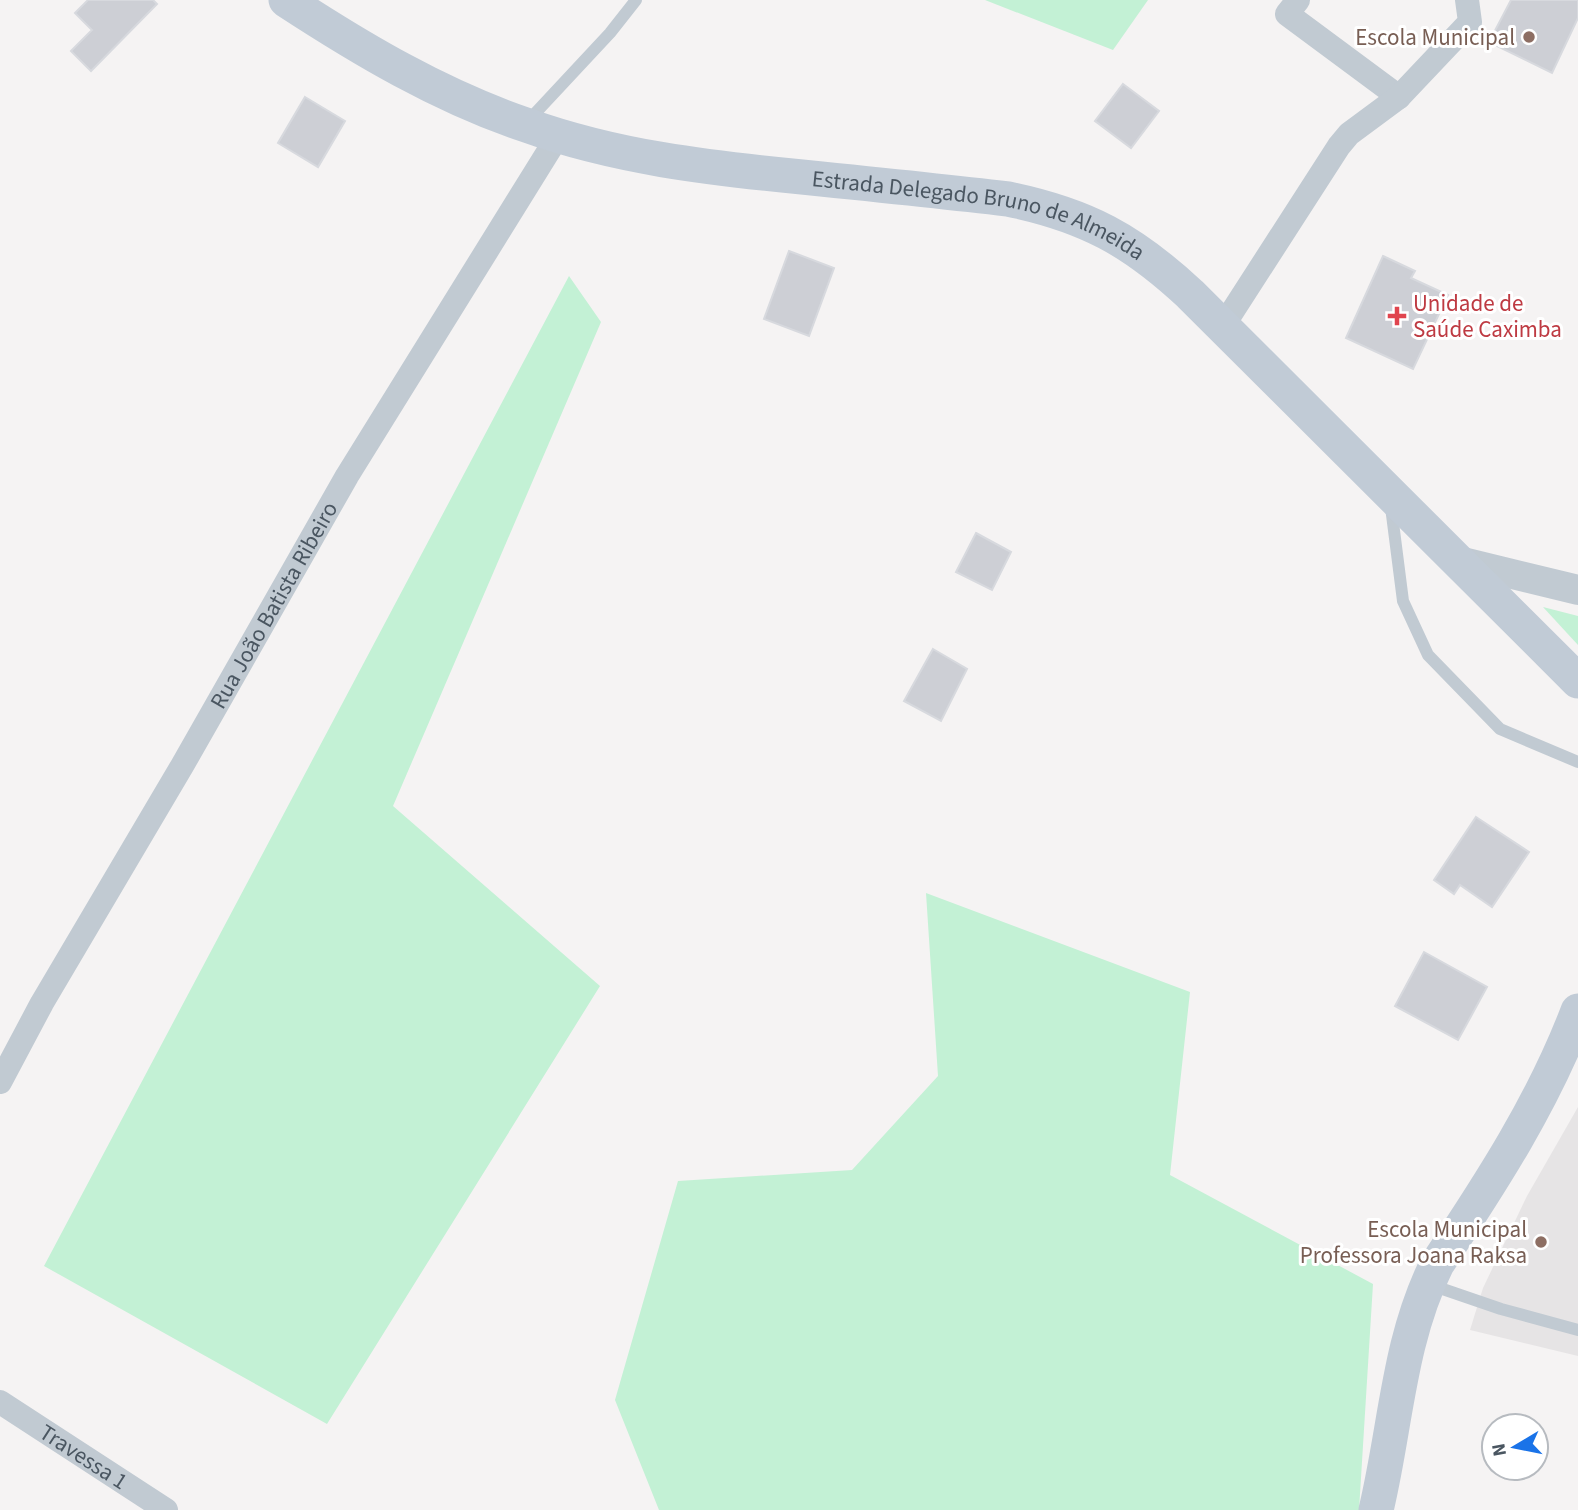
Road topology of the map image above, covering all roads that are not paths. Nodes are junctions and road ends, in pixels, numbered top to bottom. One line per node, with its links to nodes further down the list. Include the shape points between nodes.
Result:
1 (286, 0): 6 (main road, Estrada Delegado Bruno de Almeida, via 400,68)
2 (636, 0): 6 (lane)
3 (1298, 0): 5 (street, via 1287,14)
4 (1467, 0): 5 (street, via 1471,22)
5 (1399, 97): 8 (street, via 1339,146)
6 (524, 125): 7 (main road, Estrada Delegado Bruno de Almeida)
7 (558, 136): 8 (main road, Estrada Delegado Bruno de Almeida, via 696,166 995,197 1047,207 1088,222 1128,245 1164,270); 15 (street, Rua João Batista Ribeiro, via 347,476)
8 (1223, 327): 9 (main road, Estrada Delegado Bruno de Almeida)
9 (1389, 495): 10 (main road, Estrada Delegado Bruno de Almeida); 13 (lane, via 1403,601 1428,655 1500,729)
10 (1455, 560): 11 (street); 12 (main road, Estrada Delegado Bruno de Almeida)
11 (1578, 590)
12 (1578, 681)
13 (1578, 762)
14 (1578, 1011): 16 (main road, via 1522,1132)
15 (0, 1082)
16 (1427, 1283): 17 (lane); 20 (main road, via 1402,1363)
17 (1578, 1329)
18 (0, 1402): 19 (street, Travessa 1)
19 (166, 1510)
20 (1376, 1510)

